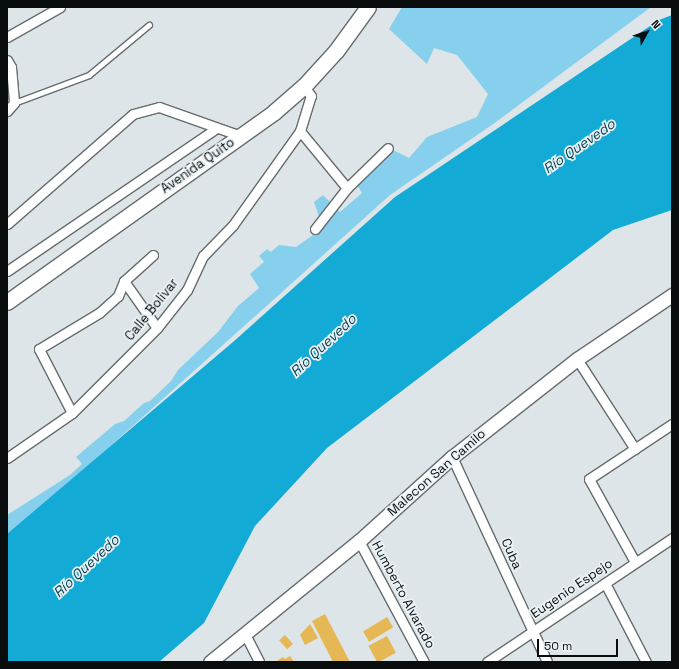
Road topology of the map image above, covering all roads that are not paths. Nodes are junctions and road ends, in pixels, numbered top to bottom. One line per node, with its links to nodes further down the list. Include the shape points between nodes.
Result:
1 (60, 7): 4 (street)
2 (368, 7): 6 (highway, Avenida Quito, via 336,51)
3 (149, 25): 7 (lane, via 89,75)
4 (7, 37)
5 (7, 60): 7 (street, via 11,67)
6 (304, 86): 10 (street, Calle Bolivar, via 311,96); 11 (highway, Avenida Quito)
7 (14, 104): 8 (street)
8 (7, 111)
9 (218, 128): 11 (street); 14 (street, via 159,107 133,114); 17 (street)
10 (300, 131): 13 (street); 21 (street, Calle Bolivar, via 252,202 203,256 187,290)
11 (241, 136): 20 (highway, Avenida Quito)
12 (388, 148): 13 (street)
13 (347, 188): 15 (street)
14 (7, 224)
15 (315, 229)
16 (153, 255): 18 (street)
17 (7, 271)
18 (124, 281): 21 (street); 23 (street, via 118,296 99,313 39,349)
19 (672, 295): 22 (main road, Malecon San Camilo)
20 (7, 301)
21 (157, 328): 23 (street, Calle Bolivar)
22 (577, 359): 25 (street); 26 (main road, Malecon San Camilo)
23 (72, 413): 27 (street, Calle Bolivar)
24 (672, 424): 25 (street)
25 (634, 449): 30 (street, via 589,479)
26 (452, 457): 29 (main road, Malecon San Camilo); 32 (street, Cuba)
27 (7, 458)
28 (672, 538): 30 (street, Eugenio Espejo)
29 (359, 541): 33 (main road, Malecon San Camilo); 36 (street, Humberto Alvarado)
30 (635, 562): 31 (street, Eugenio Espejo)
31 (605, 583): 32 (street, Eugenio Espejo); 39 (street)
32 (532, 632): 37 (street, Eugenio Espejo); 38 (street, Cuba)
33 (245, 634): 34 (main road, Malecon San Camilo); 35 (street)
34 (210, 662)
35 (259, 662)
36 (424, 662)
37 (487, 662)
38 (547, 662)
39 (646, 662)

